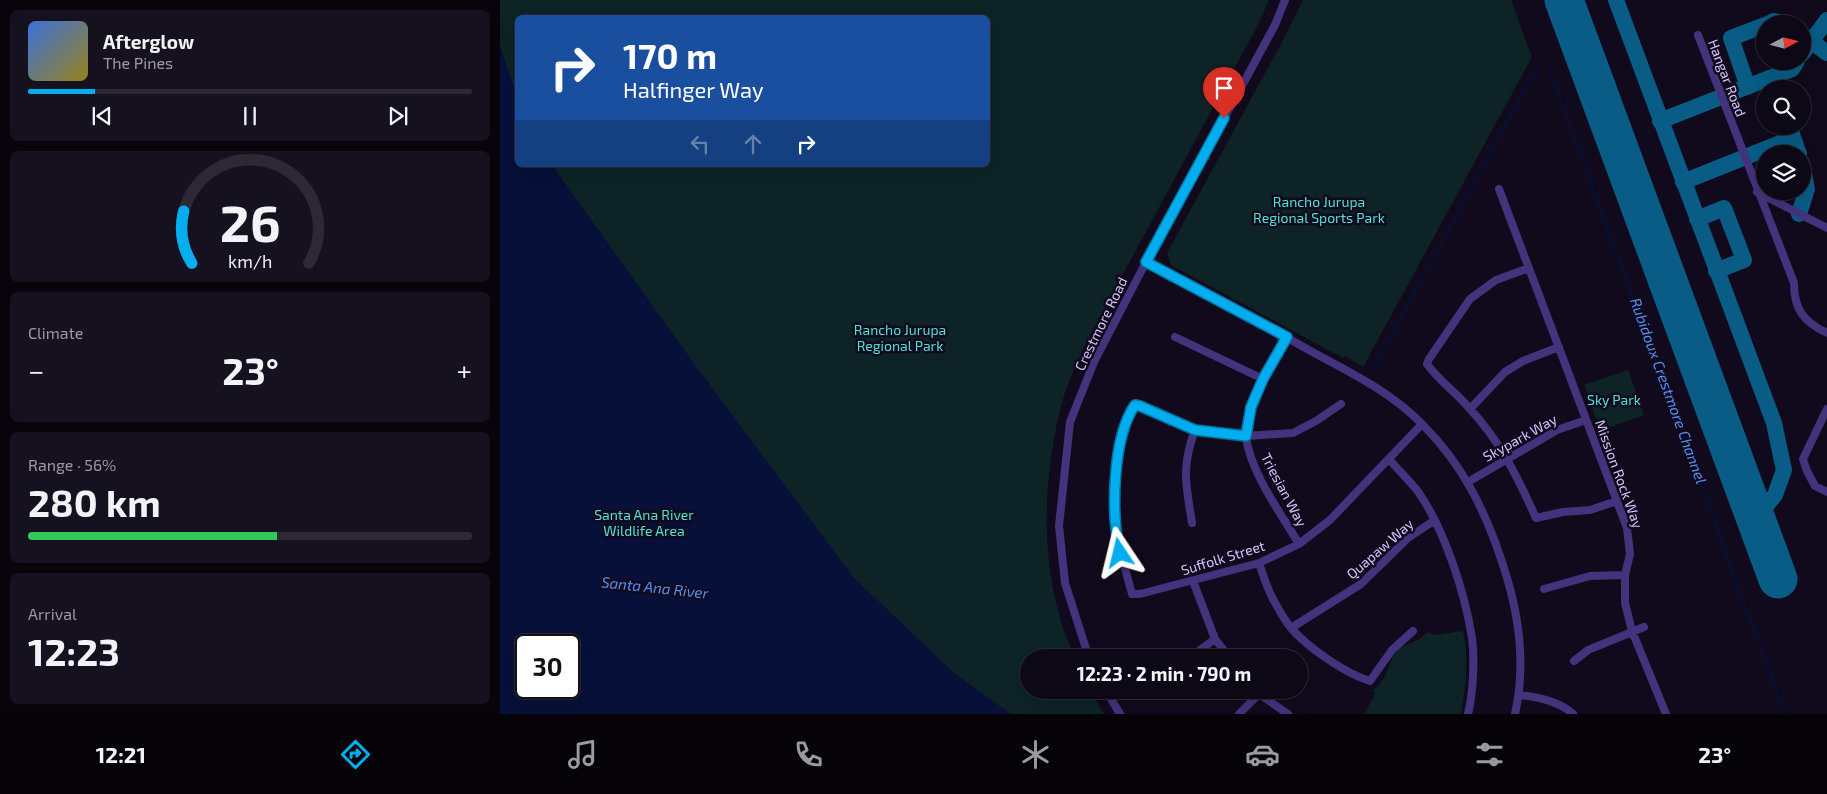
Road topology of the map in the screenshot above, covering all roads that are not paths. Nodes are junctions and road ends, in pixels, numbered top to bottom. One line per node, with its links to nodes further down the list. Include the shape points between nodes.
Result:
1 (1285, 0): 8 (street, Crestmore Road, via 1275,25)
2 (1698, 35): 4 (street, Hangar Road)
3 (1499, 189): 9 (street, Mission Rock Way)
4 (1756, 189)
5 (1760, 200): 10 (street, Hangar Road, via 1794,284 1801,314 1811,325)
6 (1773, 200): 7 (street)
7 (1827, 228)
8 (1146, 262): 12 (street); 39 (street, Crestmore Road, via 1094,362 1070,422 1059,526 1065,583)
9 (1529, 268): 13 (street, Mission Rock Way); 16 (street, via 1496,280 1470,299 1429,359 1427,364)
10 (1827, 333)
11 (1175, 336): 14 (street)
12 (1287, 337): 14 (street, Triesian Way); 19 (street, via 1386,394)
13 (1559, 347): 16 (street, via 1505,372); 18 (street, Mission Rock Way)
14 (1263, 379): 21 (street, Triesian Way, via 1251,407)
15 (1341, 404): 21 (street, via 1293,433)
16 (1470, 409): 23 (street)
17 (1827, 409): 25 (street, via 1803,459 1815,486)
18 (1586, 420): 23 (street, Skypark Way, via 1557,430); 26 (street, Mission Rock Way)
19 (1422, 424): 22 (street, Suffolk Street); 24 (street)
20 (1195, 430): 21 (street); 28 (street, via 1187,450 1185,477); 32 (street, Suffolk Street, via 1135,405 1123,432 1114,486 1116,536 1132,594)
21 (1246, 436): 29 (street, Triesian Way, via 1258,474)
22 (1389, 459): 27 (street, via 1418,492); 29 (street, Suffolk Street, via 1330,520)
23 (1508, 459): 24 (street, Skypark Way); 26 (street, via 1536,518 1590,510)
24 (1468, 482): 43 (street, via 1493,534 1510,585 1520,640)
25 (1827, 492)
26 (1617, 501): 31 (street, Mission Rock Way, via 1627,528 1630,554)
27 (1435, 520): 35 (street, Quapaw Way, via 1408,538 1361,584); 50 (street, via 1456,572 1472,640 1472,695)
28 (1192, 523)
29 (1299, 544): 30 (street, Suffolk Street)
30 (1259, 563): 32 (street, Suffolk Street); 35 (street, via 1272,598)
31 (1625, 575): 33 (street, via 1590,576); 37 (street, Mission Rock Way, via 1625,603)
32 (1193, 581): 38 (street)
33 (1544, 589)
34 (1644, 627): 37 (street)
35 (1292, 628): 36 (street, via 1337,665 1370,681 1392,650)
36 (1414, 631)
37 (1632, 632): 42 (street, via 1588,650); 53 (street, Mission Rock Way)
38 (1215, 638): 40 (street); 41 (street)
39 (1086, 649)
40 (1201, 649)
41 (1223, 649)
42 (1574, 661)
43 (1519, 695): 51 (street); 52 (street, via 1550,701)
44 (1111, 699): 47 (street)
45 (1251, 699): 48 (street)
46 (1267, 699): 49 (street)
47 (1120, 714)
48 (1239, 714)
49 (1288, 714)
50 (1468, 714)
51 (1515, 714)
52 (1573, 714)
53 (1666, 714)

